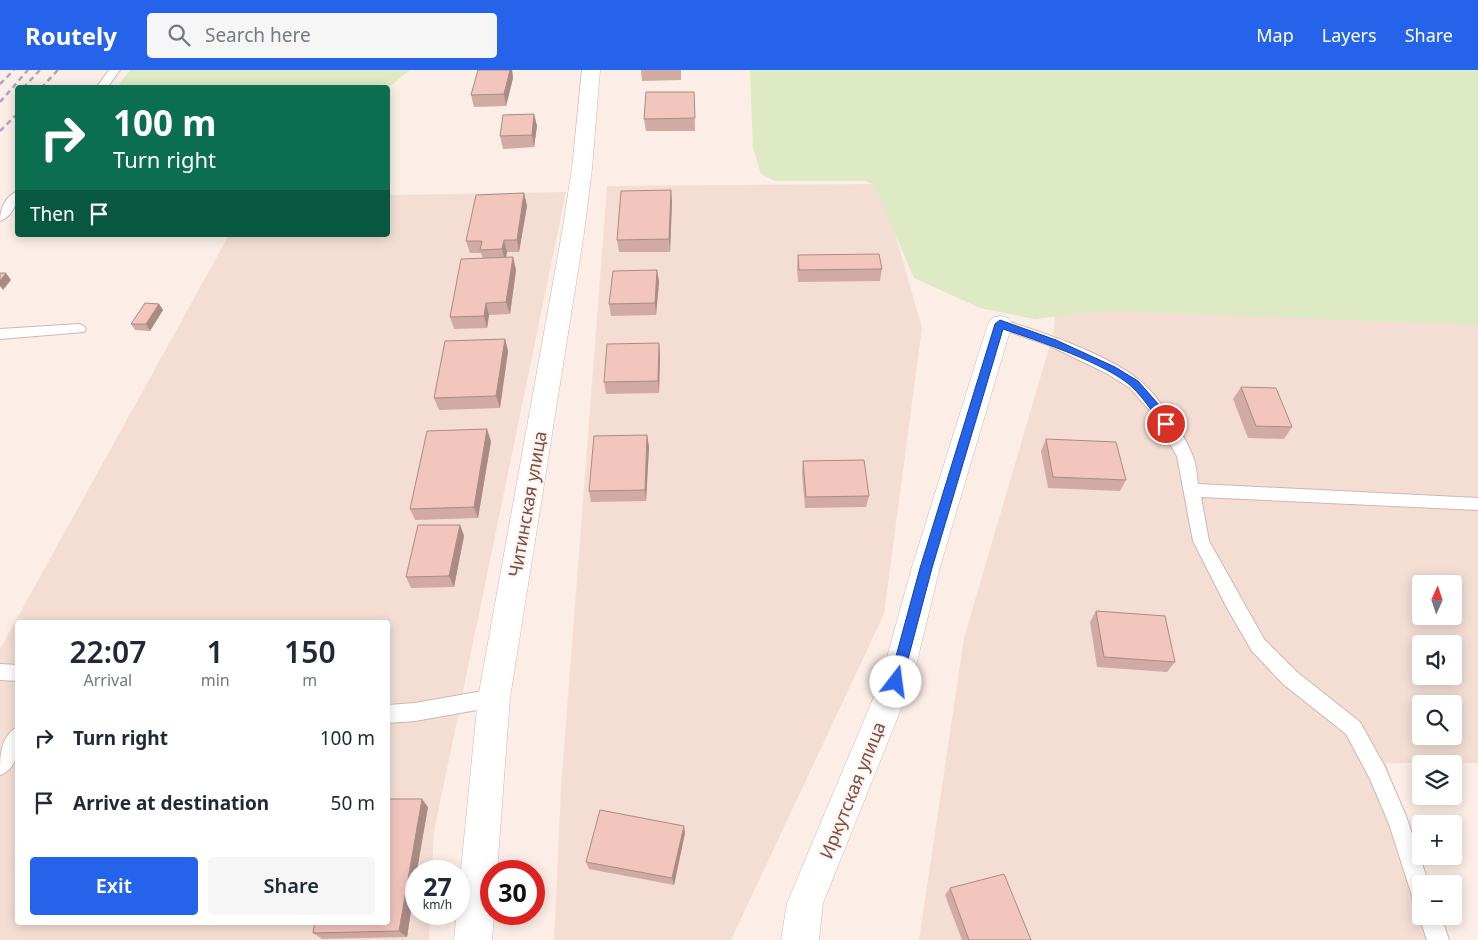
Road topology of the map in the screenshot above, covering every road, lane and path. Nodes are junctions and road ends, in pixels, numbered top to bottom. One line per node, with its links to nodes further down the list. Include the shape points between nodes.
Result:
1 (115, 70): 3 (lane)
2 (591, 70): 13 (street, Читинская улица, via 574,224)
3 (103, 85)
4 (15, 199): 5 (lane)
5 (0, 217)
6 (1000, 324): 9 (lane, via 1053,342 1135,384 1157,409 1185,455); 20 (street, Иркутская улица, via 926,568 896,682 806,904)
7 (79, 329): 8 (lane)
8 (0, 334)
9 (1193, 490): 10 (lane); 17 (lane, via 1201,541 1233,603 1258,645 1290,678 1353,728 1399,823)
10 (1478, 504)
11 (0, 672): 12 (lane)
12 (15, 674)
13 (494, 698): 14 (lane); 19 (street, Читинская улица)
14 (390, 714)
15 (15, 741): 16 (lane)
16 (0, 766)
17 (1416, 875)
18 (1433, 925): 21 (lane)
19 (473, 940)
20 (800, 940)
21 (1438, 940)

